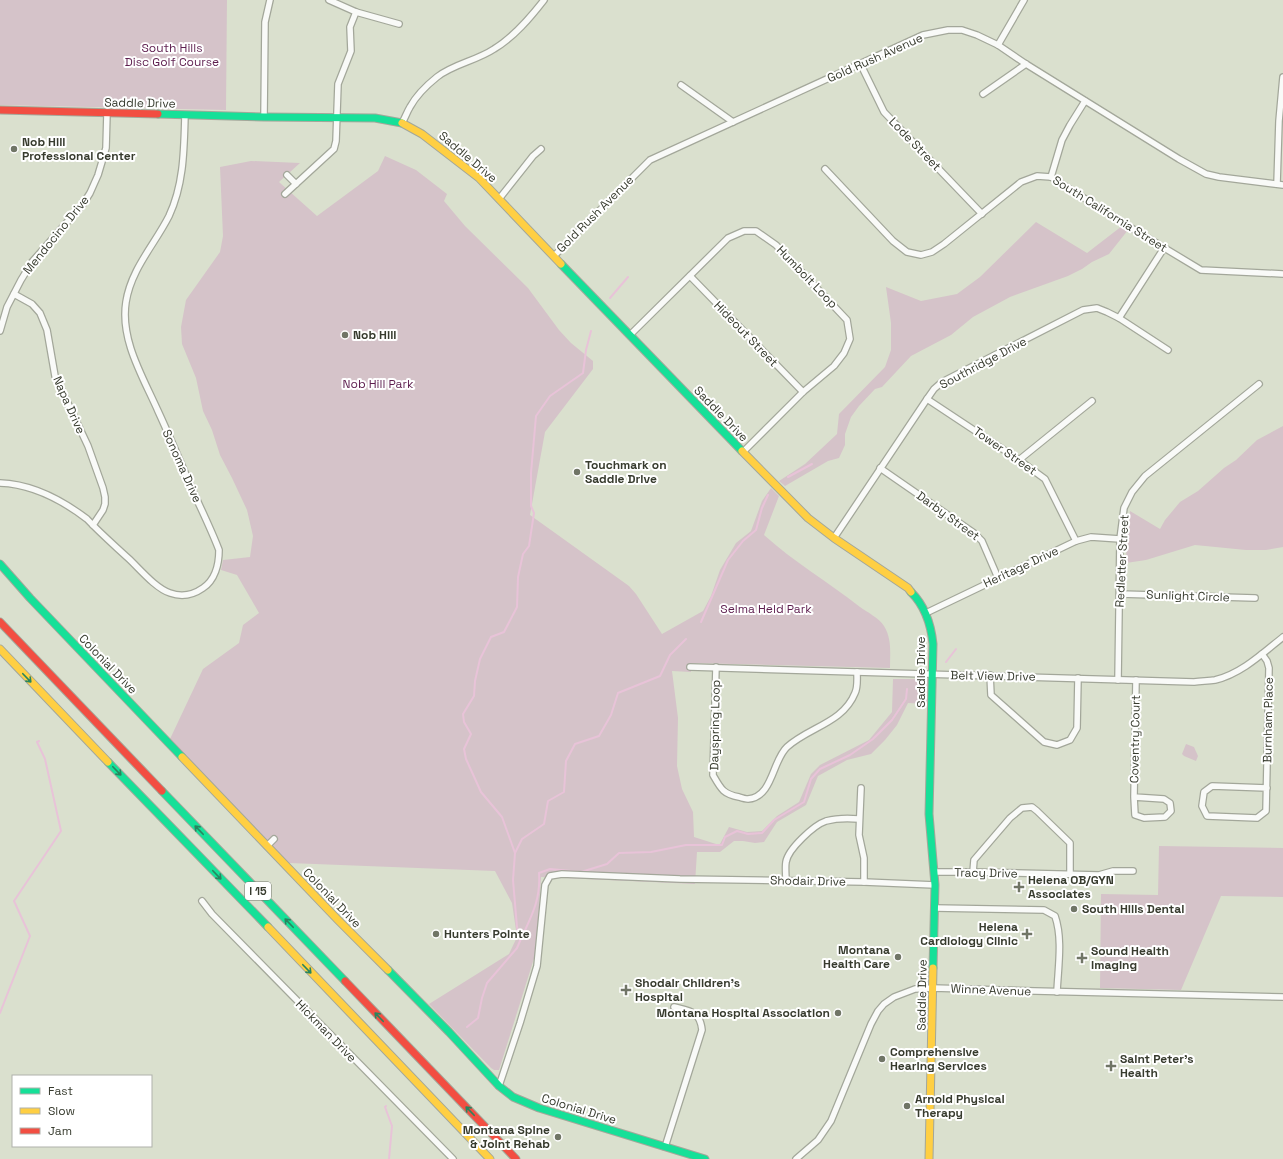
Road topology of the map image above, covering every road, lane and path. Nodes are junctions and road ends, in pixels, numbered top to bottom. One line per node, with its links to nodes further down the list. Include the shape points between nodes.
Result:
1 (270, 0): 17 (street, via 265,22)
2 (329, 0): 5 (street)
3 (544, 0): 20 (street, via 510,37 494,50 438,76 410,106)
4 (1024, 0): 7 (street)
5 (356, 12): 6 (street); 18 (street, via 350,27 351,51 338,84)
6 (400, 24)
7 (998, 45): 8 (street, Gold Rush Avenue, via 962,30 948,30 923,35); 9 (street, Gold Rush Avenue)
8 (861, 64): 19 (street, Gold Rush Avenue); 29 (street, Lode Street, via 884,112)
9 (1026, 64): 12 (street); 13 (street, Gold Rush Avenue)
10 (1283, 77): 26 (street, via 1279,121)
11 (681, 85): 19 (street)
12 (983, 94)
13 (1085, 101): 24 (street, via 1062,140); 26 (street, Gold Rush Avenue, via 1206,174)
14 (0, 110): 15 (main road, Saddle Drive)
15 (107, 113): 16 (main road, Saddle Drive); 34 (street, Mendocino Drive, via 106,148 90,193 32,262)
16 (185, 115): 17 (main road, Saddle Drive); 47 (street, Sonoma Drive, via 184,153 179,188 169,215 133,278 126,303 126,315 128,340 133,355 216,542 219,558 217,566 207,585 200,590 183,595 170,593 156,584)
17 (264, 117): 18 (main road, Saddle Drive)
18 (337, 117): 20 (main road, Saddle Drive, via 375,118); 25 (street, via 334,149)
19 (733, 122): 31 (street, Gold Rush Avenue, via 650,160)
20 (402, 123): 28 (main road, Saddle Drive, via 422,134 479,178)
21 (541, 149): 28 (street)
22 (825, 169): 29 (street, South California Street, via 893,242 907,252 921,255 932,252)
23 (287, 175): 25 (street)
24 (1051, 177): 29 (street, South California Street, via 1037,176 1021,182); 30 (street, South California Street)
25 (296, 184): 27 (street)
26 (1280, 184)
27 (285, 194)
28 (499, 199): 31 (main road, Saddle Drive)
29 (982, 214)
30 (1164, 248): 32 (street, South California Street, via 1202,270); 35 (street)
31 (554, 256): 37 (main road, Saddle Drive)
32 (1283, 274)
33 (690, 276): 37 (street, Humbolt Loop); 40 (street, Hideout Street); 40 (street, Humbolt Loop, via 728,238 744,231 756,231 781,250 847,320 850,339 834,366)
34 (14, 294): 36 (street, Mendocino Drive); 47 (street, Napa Drive, via 32,304 40,313 47,330 55,376 88,446 103,488 105,504)
35 (1119, 318): 38 (street, Southridge Drive); 41 (street, Southridge Drive, via 1097,308 1083,310 942,382)
36 (0, 331)
37 (630, 335): 43 (main road, Saddle Drive)
38 (1168, 350)
39 (1259, 384): 49 (street, Redletter Street, via 1145,476 1132,492 1124,508)
40 (803, 392): 43 (street, Humbolt Loop)
41 (927, 399): 44 (street, Tower Street); 45 (street, Southridge Drive)
42 (1092, 402): 44 (street)
43 (743, 452): 48 (main road, Saddle Drive, via 808,518)
44 (1019, 460): 50 (street, Tower Street, via 1045,479)
45 (880, 468): 48 (street, Southridge Drive); 52 (street, Darby Street, via 974,533 982,541)
46 (0, 484): 47 (street, Sonoma Drive, via 22,486 52,497 79,513)
47 (93, 525)
48 (834, 538): 56 (main road, Saddle Drive, via 908,588 917,597)
49 (1120, 539): 50 (street, Heritage Drive, via 1091,537); 53 (street, Redletter Street)
50 (1076, 541): 52 (street, Heritage Drive)
51 (0, 564): 75 (main road, Colonial Drive)
52 (998, 578): 56 (street, Heritage Drive)
53 (1120, 594): 54 (street, Sunlight Circle); 68 (street, Redletter Street)
54 (1255, 598)
55 (0, 613): 60 (main road)
56 (926, 613): 65 (main road, Saddle Drive, via 932,632)
57 (0, 622): 60 (main road, I 15)
58 (1283, 637): 61 (street, Belt View Drive)
59 (0, 649): 92 (main road, I 15, one-way to 92)
60 (31, 654): 93 (main road, I 15, one-way to 60)
61 (1262, 654): 69 (street, Belt View Drive, via 1236,672 1216,680); 71 (street, Burnham Place, via 1269,668)
62 (690, 667): 63 (street, Belt View Drive)
63 (716, 668): 64 (street, Belt View Drive); 64 (street, Dayspring Loop, via 714,775 721,789 730,796 748,799 759,795 771,781 783,751 795,740 836,718 847,708 856,692)
64 (857, 672): 65 (street, Belt View Drive)
65 (933, 674): 66 (street, Belt View Drive); 76 (main road, Saddle Drive, via 930,814)
66 (990, 675): 67 (street, Belt View Drive); 67 (street, via 991,695 1044,742 1057,745 1070,740 1076,728)
67 (1078, 678): 68 (street, Belt View Drive)
68 (1118, 680): 69 (street, Belt View Drive)
69 (1136, 680): 72 (street, Coventry Court)
70 (860, 788): 73 (street)
71 (1267, 788): 71 (street, Burnham Place, via 1266,811 1257,818 1207,816 1202,806 1204,792 1212,786)
72 (1134, 797): 72 (street, Coventry Court, via 1134,815 1144,818 1165,817 1171,811 1170,803 1164,799)
73 (860, 819): 80 (street, via 842,818 824,822 804,837 791,851 786,862); 81 (street, via 859,835 864,858)
74 (274, 839): 75 (street)
75 (267, 846): 89 (main road, Colonial Drive)
76 (935, 872): 77 (street, Tracy Drive); 82 (main road, Saddle Drive)
77 (973, 872): 79 (street, Tracy Drive); 79 (street, via 974,860 1010,818 1022,808 1032,807 1070,843)
78 (1133, 872): 79 (street, Tracy Drive, via 1114,871 1099,876)
79 (1070, 874)
80 (786, 881): 81 (street, Shodair Drive); 89 (street, Shodair Drive, via 562,874 550,876 545,885 537,966)
81 (864, 882): 82 (street, Shodair Drive)
82 (935, 885): 84 (main road, Saddle Drive)
83 (202, 901): 91 (street, Hickman Drive)
84 (935, 908): 85 (main road, Saddle Drive); 86 (street, via 1044,910 1055,916 1059,938)
85 (933, 988): 86 (street, Winne Avenue); 95 (street, Winne Avenue, via 915,989 884,1004 871,1024 831,1121 818,1140); 96 (main road, Saddle Drive)
86 (1057, 992): 87 (street, Winne Avenue)
87 (1283, 997)
88 (674, 1007): 90 (street, via 697,1015 702,1030)
89 (499, 1086): 90 (main road, Colonial Drive, via 513,1097 539,1108)
90 (665, 1146): 94 (main road, Colonial Drive)
91 (453, 1159)
92 (490, 1159)
93 (516, 1159)
94 (706, 1159)
95 (796, 1159)
96 (929, 1159)

